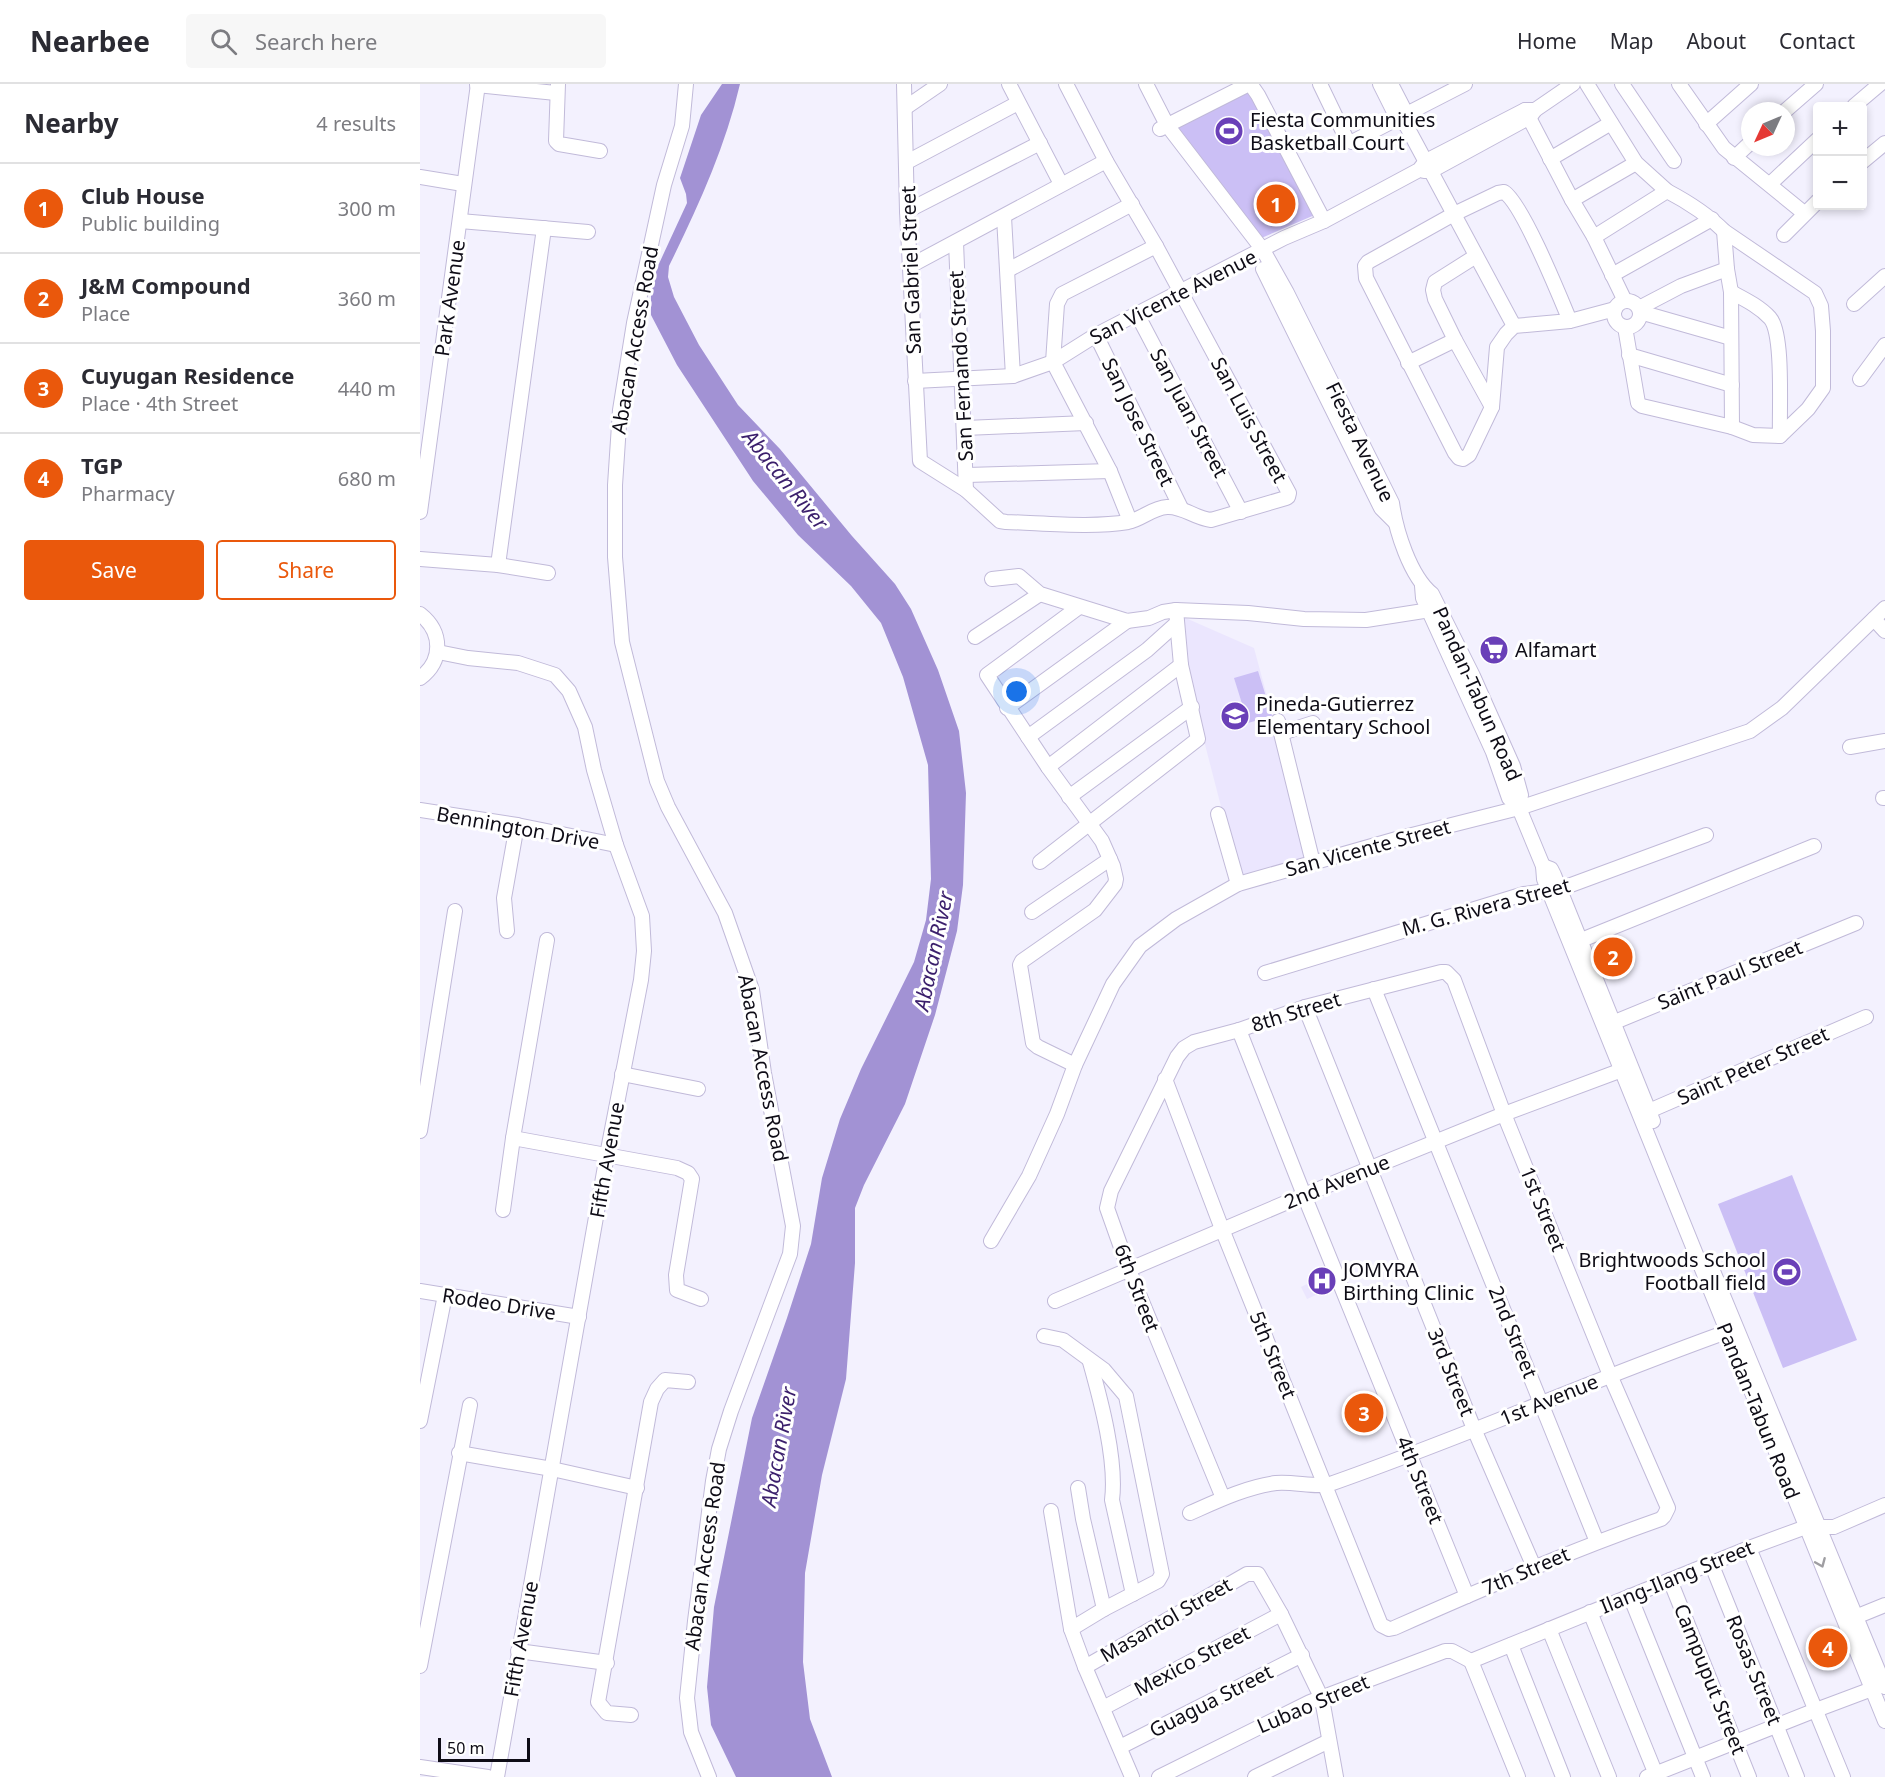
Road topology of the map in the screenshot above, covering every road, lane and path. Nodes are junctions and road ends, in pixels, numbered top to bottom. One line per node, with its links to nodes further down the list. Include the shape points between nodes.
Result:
1 (686, 84): 240 (street, Abacan Access Road, via 681,126 634,322 620,410 615,557 622,642 657,781 725,913 752,990 793,1227 790,1254 731,1411 713,1481 687,1698 691,1732)
2 (904, 84): 24 (street, San Gabriel Street)
3 (940, 84): 24 (street)
4 (1009, 84): 23 (street)
5 (1066, 84): 38 (street, San Luis Street)
6 (1137, 84): 29 (street, Fiesta Avenue)
7 (1146, 84): 29 (street, Fiesta Avenue)
8 (1320, 84): 26 (street, via 1350,142)
9 (1380, 84): 26 (street)
10 (1391, 84): 26 (street)
11 (1465, 84): 26 (street)
12 (1573, 84): 25 (street, San Vicente Avenue)
13 (1587, 84): 27 (street)
14 (1622, 84): 40 (street)
15 (1750, 84): 28 (street)
16 (1816, 84): 21 (street)
17 (1880, 84): 22 (street)
18 (477, 85): 20 (street); 44 (street, Park Avenue)
19 (1683, 86): 28 (street)
20 (557, 89): 33 (street, via 556,141)
21 (1795, 102)
22 (1859, 102)
23 (1018, 103): 30 (street); 39 (street)
24 (905, 108): 39 (street, San Gabriel Street)
25 (1530, 112): 36 (street); 42 (street, San Vicente Avenue)
26 (1404, 120): 42 (street)
27 (1611, 123): 36 (street); 41 (street)
28 (1706, 124): 35 (street)
29 (1164, 127): 57 (street, via 1251,85); 65 (street, Fiesta Avenue)
30 (1040, 143): 45 (street); 51 (street)
31 (1885, 143): 37 (street)
32 (1813, 144): 46 (street)
33 (600, 151)
34 (1741, 151): 35 (street)
35 (1734, 158): 46 (street)
36 (1550, 159): 48 (street)
37 (1867, 159)
38 (1106, 161): 45 (street); 49 (street, San Luis Street)
39 (907, 162): 51 (street, San Gabriel Street)
40 (1674, 162)
41 (1636, 163): 47 (street); 48 (street)
42 (1425, 167): 53 (street); 57 (street, San Vicente Avenue)
43 (420, 177): 44 (street)
44 (463, 184): 56 (street, Park Avenue)
45 (1061, 184): 54 (street)
46 (1770, 184): 52 (street)
47 (1666, 191): 55 (street); 62 (street)
48 (1572, 200): 62 (street)
49 (1132, 204): 64 (street, San Luis Street); 69 (street)
50 (1813, 205): 52 (street)
51 (908, 211): 67 (street, San Gabriel Street)
52 (1804, 213): 61 (street)
53 (1454, 214): 66 (street); 78 (street, via 1498,193 1508,195 1545,263); 87 (street, via 1365,266 1366,279)
54 (1004, 217): 63 (street); 69 (street)
55 (1712, 219): 59 (street); 70 (street)
56 (460, 221): 58 (street); 102 (street, Park Avenue)
57 (1324, 221): 65 (street, San Vicente Avenue)
58 (544, 228): 60 (street); 109 (street)
59 (1724, 231): 68 (street); 97 (street, via 1815,293 1821,306 1823,388)
60 (588, 232)
61 (1784, 235)
62 (1594, 237): 70 (street)
63 (956, 242): 67 (street); 89 (street, San Fernando Street)
64 (1156, 246): 72 (street, San Luis Street); 86 (street, via 1058,298)
65 (1259, 252): 72 (street, San Vicente Avenue); 107 (street, Fiesta Avenue, via 1364,460 1381,508)
66 (1476, 256): 79 (street); 83 (street, via 1435,282 1435,300)
67 (910, 266): 91 (street, San Gabriel Street)
68 (1727, 269): 73 (street); 76 (street, via 1682,286)
69 (1008, 270): 88 (street)
70 (1612, 275): 75 (street)
71 (1885, 276): 74 (street)
72 (1181, 292): 77 (street, San Vicente Avenue); 105 (street, San Luis Street, via 1289,495)
73 (1731, 292): 82 (street); 97 (street, via 1771,319 1779,338)
74 (1854, 304)
75 (1620, 305): 76 (street, via 1633,302); 78 (street); 80 (street, via 1614,314)
76 (1640, 310): 80 (street, via 1636,323); 82 (street)
77 (1137, 314): 81 (street, San Vicente Avenue); 105 (street, San Juan Street)
78 (1570, 321): 79 (street)
79 (1514, 326): 93 (street, via 1497,347)
80 (1625, 327): 85 (street)
81 (1096, 335): 86 (street, San Vicente Avenue); 103 (street, San Jose Street)
82 (1731, 338): 92 (street)
83 (1455, 340): 87 (street); 93 (street)
84 (1885, 345): 90 (street)
85 (1629, 355): 92 (street); 95 (street, via 1638,403 1642,406)
86 (1053, 362): 88 (street, San Vicente Avenue); 94 (street)
87 (1408, 363): 93 (street, via 1459,458 1469,455)
88 (1013, 376): 89 (street, San Vicente Avenue)
89 (961, 379): 91 (street, San Vicente Avenue); 96 (street, San Fernando Street)
90 (1860, 379)
91 (915, 381): 98 (street, San Gabriel Street)
92 (1732, 385): 95 (street)
93 (1492, 407)
94 (1086, 423): 96 (street); 99 (street)
95 (1732, 427): 97 (street, via 1754,435)
96 (965, 428): 100 (street, San Fernando Street)
97 (1780, 436)
98 (919, 456): 101 (street, San Luis Street, via 920,461)
99 (1110, 471): 100 (street); 106 (street)
100 (967, 475): 101 (street, San Fernando Street)
101 (966, 490): 106 (street, San Luis Street, via 1000,521)
102 (421, 494): 104 (street, Park Avenue)
103 (1181, 508): 105 (street, San Luis Street, via 1199,519 1210,520); 106 (street, San Luis Street, via 1155,509)
104 (420, 512)
105 (1241, 512)
106 (1130, 521)
107 (1395, 522): 114 (street, Pandan-Tabun Road, via 1420,582 1432,594)
108 (420, 559): 109 (street)
109 (498, 565): 110 (street)
110 (548, 573)
111 (992, 579): 112 (street, via 1019,576)
112 (1040, 594): 113 (street); 121 (street)
113 (1079, 607): 119 (street); 126 (street, via 988,672)
114 (1434, 608): 117 (street, via 1366,620 1248,614); 133 (street, Pandan-Tabun Road, via 1521,795)
115 (1885, 608): 118 (street, San Vicente Street)
116 (420, 614): 122 (street, via 436,634)
117 (1176, 616): 119 (street, via 1163,612); 123 (street); 128 (street, via 1147,650)
118 (1874, 618): 120 (street); 133 (street, San Vicente Street, via 1782,708 1750,731)
119 (1127, 621): 126 (street)
120 (1885, 631)
121 (975, 637)
122 (438, 652): 124 (street, via 431,668); 139 (street, Fifth Avenue, via 518,663 555,675 568,691 585,727)
123 (1181, 665): 125 (street); 131 (street)
124 (420, 678)
125 (1192, 707): 132 (street); 136 (street, via 1198,739)
126 (1007, 708): 128 (street)
127 (1313, 723): 143 (street, via 1280,727)
128 (1028, 737): 131 (street)
129 (1885, 741): 130 (street)
130 (1850, 747)
131 (1048, 767): 132 (street)
132 (1069, 797): 136 (street)
133 (1519, 808): 143 (street, San Vicente Street); 145 (street, Pandan-Tabun Road, via 1543,866 1543,876)
134 (420, 810): 137 (street, Bennington Drive)
135 (1218, 814): 144 (street)
136 (1089, 822): 141 (street); 142 (street)
137 (517, 825): 139 (street, Bennington Drive); 149 (street, via 504,898)
138 (1706, 835): 145 (street, M. G. Rivera Street)
139 (616, 845): 161 (street, Fifth Avenue, via 642,916 644,951)
140 (1814, 846): 151 (street)
141 (1110, 859): 147 (street); 159 (street, via 1115,884 1095,910 1020,965 1034,1043)
142 (1040, 862)
143 (1312, 863): 144 (street, San Vicente Street)
144 (1238, 884): 159 (street, San Vicente Street, via 1176,919 1140,946 1113,984)
145 (1554, 890): 151 (street, Pandan-Tabun Road); 153 (street, M. G. Rivera Street, via 1524,894)
146 (455, 911): 166 (street)
147 (1032, 912)
148 (1856, 923): 157 (street, Saint Paul Street)
149 (507, 931)
150 (547, 940): 167 (street)
151 (1576, 943): 157 (street, Pandan-Tabun Road)
152 (1446, 972): 154 (street, 8th Street); 165 (street, 1st Street, via 1454,980)
153 (1265, 973)
154 (1374, 989): 155 (street, 8th Street); 168 (street, 2nd Street)
155 (1305, 1007): 158 (street, 8th Street); 170 (street, 3rd Street)
156 (1866, 1017): 164 (street, Saint Peter Street)
157 (1609, 1024): 160 (street, Pandan-Tabun Road); 164 (street, Pandan-Tabun Road)
158 (1239, 1030): 162 (street, 8th Street, via 1184,1048); 171 (street, 4th Street)
159 (1075, 1065): 174 (street, San Vicente Street, via 1029,1176)
160 (1622, 1070): 164 (street, Pandan-Tabun Road); 165 (street, 2nd Avenue)
161 (622, 1074): 163 (street); 169 (street, Fifth Avenue)
162 (1166, 1079): 173 (street, 5th Street); 175 (street, 6th Street, via 1111,1191 1107,1208)
163 (698, 1089)
164 (1645, 1113): 181 (street, Pandan-Tabun Road)
165 (1504, 1114): 168 (street, 2nd Avenue); 184 (street, 1st Street)
166 (420, 1127)
167 (513, 1138): 169 (street); 172 (street)
168 (1436, 1143): 170 (street, 2nd Avenue); 186 (street, 2nd Street)
169 (607, 1155): 178 (street, via 677,1168 692,1179 676,1290); 180 (street, Fifth Avenue)
170 (1369, 1169): 171 (street, 2nd Avenue); 189 (street, 3rd Street)
171 (1304, 1195): 173 (street, 2nd Avenue); 191 (street, 4th Street)
172 (503, 1209)
173 (1222, 1229): 175 (street, 2nd Avenue); 193 (street, 5th Street)
174 (991, 1241)
175 (1130, 1270): 179 (street, 2nd Avenue); 196 (street, 6th Street)
176 (420, 1291): 177 (street, Rodeo Drive)
177 (445, 1295): 180 (street, Rodeo Drive); 188 (street)
178 (701, 1299)
179 (1055, 1300)
180 (579, 1317): 192 (street, Fifth Avenue)
181 (1731, 1330): 184 (street, 1st Avenue); 201 (street, Pandan-Tabun Road)
182 (1044, 1336): 183 (street, via 1063,1340)
183 (1090, 1362): 207 (street, via 1106,1432 1114,1485 1112,1500); 207 (street, via 1104,1371 1126,1396 1162,1574 1158,1581)
184 (1610, 1375): 186 (street, 1st Avenue); 200 (street, 1st Street, via 1666,1503)
185 (688, 1382): 194 (street, via 665,1380 657,1389 651,1402)
186 (1542, 1403): 189 (street, 1st Avenue); 202 (street, 2nd Street)
187 (470, 1406): 190 (street)
188 (420, 1421)
189 (1474, 1430): 191 (street, 1st Avenue); 205 (street, 3rd Street)
190 (459, 1453): 192 (street); 223 (street)
191 (1410, 1455): 193 (street, 1st Avenue); 208 (street, 4th Street)
192 (552, 1469): 194 (street); 219 (street, Fifth Avenue)
193 (1326, 1485): 196 (street, 1st Avenue, via 1276,1483); 215 (street, 5th Street)
194 (637, 1488): 222 (street)
195 (1078, 1488): 211 (street)
196 (1223, 1498): 199 (street, 1st Avenue)
197 (1885, 1506): 201 (street, Ilang-Ilang Street, via 1834,1527)
198 (1051, 1511): 216 (street)
199 (1190, 1513)
200 (1666, 1513): 202 (street, 7th Street, via 1660,1519)
201 (1812, 1527): 203 (street, Ilang-Ilang Street); 214 (street, Pandan-Tabun Road)
202 (1596, 1542): 205 (street, 7th Street)
203 (1749, 1548): 204 (street, Ilang-Ilang Street); 228 (street)
204 (1711, 1563): 206 (street, Ilang-Ilang Street); 231 (street, Rosas Street)
205 (1534, 1568): 208 (street, 7th Street)
206 (1670, 1580): 209 (street, Ilang-Ilang Street); 233 (street, Campuput Street)
207 (1133, 1594): 211 (street)
208 (1467, 1596): 215 (street, 7th Street, via 1394,1629)
209 (1630, 1596): 212 (street, Ilang-Ilang Street); 235 (street)
210 (1885, 1605): 214 (street)
211 (1104, 1609): 216 (street)
212 (1590, 1612): 217 (street, Ilang-Ilang Street); 237 (street)
213 (1281, 1614): 220 (street); 224 (street, Masantol Street, via 1262,1578 1254,1572); 227 (street, Mexico Street)
214 (1851, 1619): 225 (street, Pandan-Tabun Road)
215 (1384, 1628)
216 (1071, 1629): 224 (street)
217 (1549, 1629): 218 (street, Ilang-Ilang Street); 247 (street)
218 (1511, 1645): 221 (street, Ilang-Ilang Street); 246 (street)
219 (518, 1651): 222 (street); 239 (street, Fifth Avenue)
220 (1302, 1655): 226 (street); 234 (street, Guagua Street)
221 (1471, 1661): 226 (street, Lubao Street, via 1445,1651); 245 (street)
222 (606, 1663): 229 (street, via 598,1702 608,1713)
223 (420, 1666)
224 (1085, 1667): 227 (street)
225 (1880, 1687): 228 (street); 230 (street, Pandan-Tabun Road)
226 (1322, 1699): 232 (street); 242 (street, Lubao Street)
227 (1103, 1708): 234 (street)
228 (1816, 1710): 231 (street); 251 (street)
229 (631, 1715)
230 (1885, 1721)
231 (1776, 1725): 233 (street); 250 (street, Rosas Street)
232 (1329, 1741): 243 (street); 244 (street)
233 (1735, 1742): 235 (street); 249 (street, Campuput Street)
234 (1120, 1747): 241 (street)
235 (1695, 1758): 237 (street); 248 (street)
236 (420, 1767): 238 (street)
237 (1653, 1776)
238 (488, 1777)
239 (497, 1777)
240 (709, 1777)
241 (1132, 1777)
242 (1159, 1777)
243 (1255, 1777)
244 (1336, 1777)
245 (1518, 1777)
246 (1563, 1777)
247 (1609, 1777)
248 (1703, 1777)
249 (1749, 1777)
250 (1797, 1777)
251 (1843, 1777)

